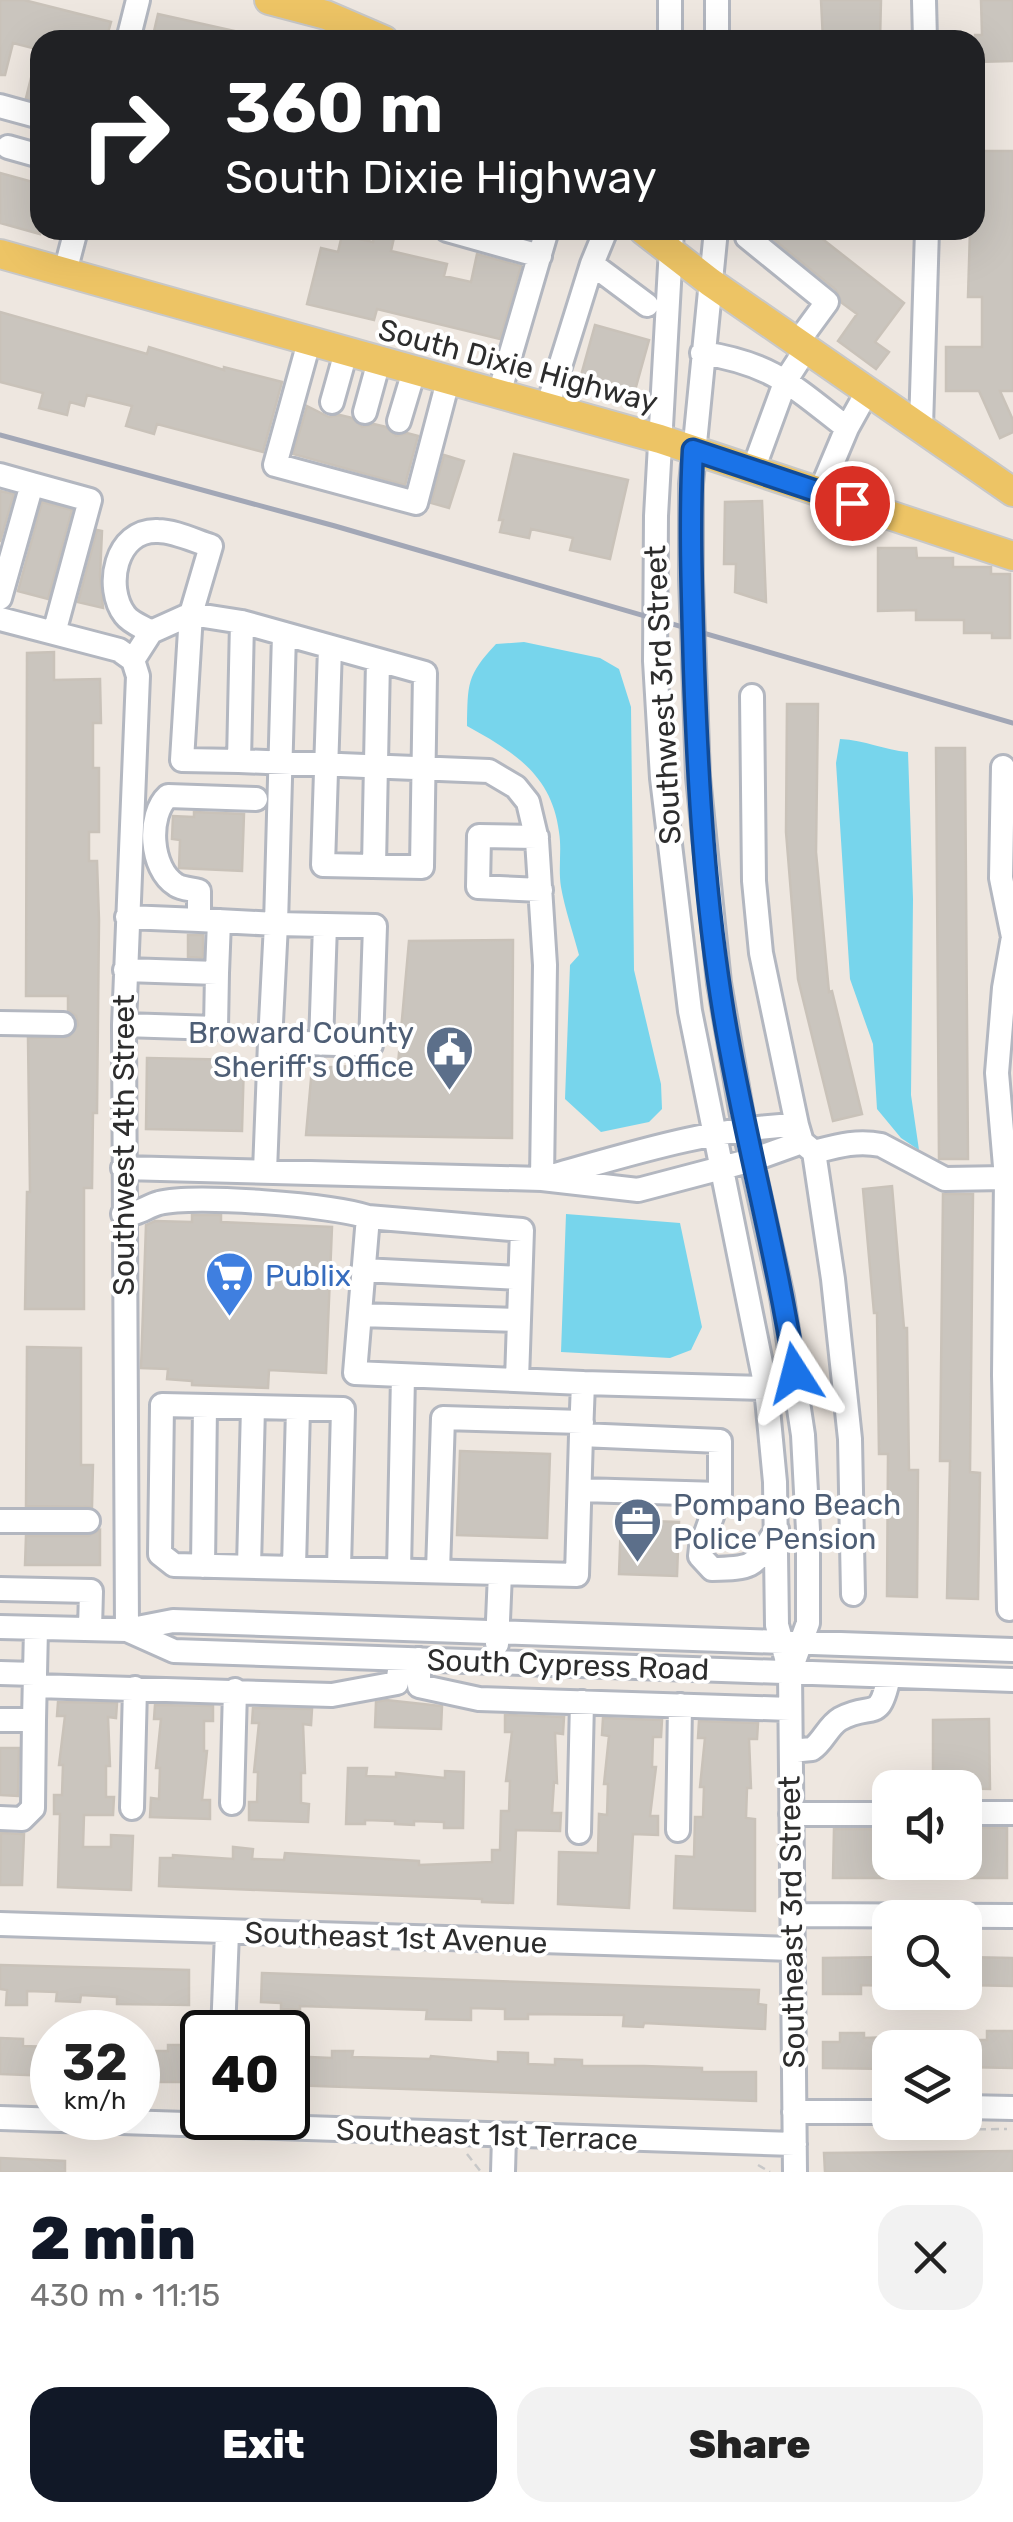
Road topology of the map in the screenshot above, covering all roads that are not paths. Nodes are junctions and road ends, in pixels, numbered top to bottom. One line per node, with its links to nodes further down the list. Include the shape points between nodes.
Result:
1 (138, 0): 6 (street)
2 (269, 0): 7 (main road)
3 (670, 0): 8 (street)
4 (717, 0): 9 (street)
5 (924, 0): 10 (street)
6 (130, 30)
7 (361, 30)
8 (670, 30)
9 (717, 30)
10 (925, 30)
11 (0, 106): 12 (street)
12 (30, 114)
13 (8, 147): 14 (street)
14 (30, 153)
15 (73, 240): 26 (street)
16 (483, 240): 24 (street)
17 (544, 240): 24 (street)
18 (602, 240): 25 (street)
19 (715, 240): 27 (street, Southwest 3rd Street)
20 (751, 240): 30 (street, via 827,302)
21 (927, 240): 43 (street)
22 (672, 241): 27 (main road); 45 (street, Southwest 3rd Street)
23 (0, 254): 26 (main road, South Dixie Highway)
24 (540, 256): 38 (street)
25 (592, 264): 28 (street); 40 (street)
26 (65, 272): 29 (main road, South Dixie Highway)
27 (710, 282): 30 (main road); 32 (street, Southwest 3rd Street)
28 (648, 305)
29 (309, 342): 31 (main road, South Dixie Highway); 35 (street, via 276,465 416,503)
30 (802, 346): 36 (street); 37 (main road)
31 (346, 352): 33 (main road, South Dixie Highway); 39 (street)
32 (702, 353): 36 (street, via 744,360); 46 (street, Southwest 3rd Street)
33 (379, 362): 34 (main road, South Dixie Highway); 41 (street)
34 (414, 371): 35 (main road, South Dixie Highway); 42 (street)
35 (448, 380): 38 (main road, South Dixie Highway)
36 (786, 380): 44 (street); 47 (street)
37 (867, 392): 43 (main road); 44 (street)
38 (499, 394): 40 (main road, South Dixie Highway)
39 (332, 402)
40 (547, 408): 45 (main road, South Dixie Highway)
41 (364, 412)
42 (399, 422)
43 (922, 427): 51 (main road)
44 (846, 428): 50 (street)
45 (660, 439): 46 (main road, South Dixie Highway); 86 (street, Southwest 3rd Street, via 655,565 662,778 684,972)
46 (693, 450): 47 (main road, South Dixie Highway); 85 (street, Southwest 3rd Street, via 690,579 701,827)
47 (753, 470): 50 (main road, South Dixie Highway)
48 (0, 475): 49 (street)
49 (32, 484): 53 (street); 58 (street, via 90,500)
50 (820, 492): 52 (main road, South Dixie Highway)
51 (1013, 492)
52 (1013, 556)
53 (0, 598)
54 (191, 614): 56 (street); 57 (street); 57 (street, via 211,546 157,530 145,533 116,562 115,596 127,618); 64 (street, via 182,760)
55 (0, 619): 58 (street)
56 (242, 622): 59 (street); 64 (street)
57 (152, 632): 61 (street)
58 (54, 633): 61 (street, via 120,650)
59 (284, 634): 60 (street); 65 (street)
60 (330, 647): 62 (street); 66 (street)
61 (133, 660): 74 (street, Southwest 4th Street, via 138,676)
62 (378, 660): 67 (street); 69 (street, via 425,673)
63 (752, 696): 87 (street, via 761,953)
64 (240, 761): 65 (street)
65 (280, 763): 66 (street); 76 (street)
66 (325, 765): 67 (street); 72 (street, via 323,865)
67 (376, 767): 69 (street); 72 (street)
68 (1002, 768): 93 (street, via 1000,878 1012,937 997,1074)
69 (423, 769): 71 (street, via 502,777 528,802); 72 (street, via 422,867)
70 (256, 799): 75 (street, via 168,796 157,814 161,867 178,886 200,891)
71 (537, 837): 73 (street); 73 (street, via 479,836 478,887)
72 (374, 866)
73 (541, 890): 92 (street)
74 (127, 917): 75 (street); 78 (street, Southwest 4th Street)
75 (209, 921): 76 (street); 79 (street)
76 (276, 924): 77 (street); 83 (street)
77 (325, 925): 84 (street); 84 (street, via 375,926 371,1045)
78 (124, 970): 79 (street); 82 (street, Southwest 4th Street)
79 (217, 973): 82 (street, via 216,1028)
80 (0, 1023): 81 (street)
81 (63, 1024)
82 (124, 1026): 90 (street, Southwest 4th Street)
83 (270, 1042): 84 (street); 91 (street)
84 (321, 1044)
85 (744, 1127): 86 (street); 87 (street); 88 (street, Southwest 3rd Street)
86 (714, 1132): 89 (street, Southwest 3rd Street); 92 (street)
87 (804, 1140): 88 (street); 93 (street, via 870,1142 944,1179); 127 (street, via 833,1279 850,1439)
88 (752, 1160): 89 (street); 134 (street, Southwest 3rd Street, via 803,1435 808,1623)
89 (721, 1167): 92 (street, via 638,1190); 105 (street, Southwest 3rd Street)
90 (122, 1168): 91 (street); 94 (street, Southwest 4th Street)
91 (265, 1171): 92 (street)
92 (542, 1178)
93 (1006, 1178): 128 (street)
94 (123, 1214): 95 (street, via 196,1201 343,1209); 106 (street, Southwest 4th Street)
95 (368, 1217): 96 (street); 97 (street, via 522,1230)
96 (363, 1270): 97 (street); 98 (street)
97 (520, 1278): 99 (street)
98 (360, 1315): 99 (street); 100 (street)
99 (519, 1320): 103 (street)
100 (355, 1374): 101 (street); 111 (street)
101 (403, 1376): 102 (street); 123 (street)
102 (445, 1377): 103 (street); 112 (street)
103 (517, 1380): 104 (street)
104 (583, 1383): 105 (street); 113 (street)
105 (766, 1388): 118 (street, Southwest 3rd Street)
106 (125, 1404): 107 (street); 132 (street, Southwest 4th Street)
107 (162, 1404): 108 (street); 119 (street, via 160,1554 174,1565)
108 (205, 1406): 109 (street); 119 (street)
109 (253, 1407): 110 (street); 120 (street)
110 (298, 1408): 111 (street); 121 (street)
111 (343, 1409): 122 (street)
112 (444, 1418): 113 (street); 124 (street)
113 (582, 1428): 114 (street); 115 (street, via 720,1441)
114 (580, 1490): 115 (street); 125 (street, via 577,1575)
115 (720, 1494): 118 (street, via 700,1547 712,1568 756,1563)
116 (88, 1521): 117 (street)
117 (0, 1522)
118 (777, 1528): 134 (street, Southwest 3rd Street, via 777,1625)
119 (203, 1566): 120 (street)
120 (250, 1566): 121 (street)
121 (294, 1567): 122 (street)
122 (339, 1568): 123 (street)
123 (398, 1570): 124 (street)
124 (438, 1571): 125 (street)
125 (507, 1573): 133 (street)
126 (0, 1590): 131 (street, via 90,1591)
127 (853, 1594)
128 (1009, 1609)
129 (0, 1627): 130 (street, South Cypress Road)
130 (36, 1628): 131 (street, South Cypress Road); 142 (street)
131 (90, 1629): 132 (street, South Cypress Road)
132 (127, 1630): 133 (street, South Cypress Road, via 173,1621); 136 (street, South Cypress Road, via 174,1651)
133 (505, 1633): 134 (street, South Cypress Road); 137 (street)
134 (792, 1642): 135 (street, South Cypress Road); 138 (street, Southwest 3rd Street)
135 (1013, 1650)
136 (410, 1659): 137 (street, South Cypress Road); 145 (street, via 397,1683 332,1695); 146 (street, via 418,1686 479,1699)
137 (505, 1663): 138 (street, South Cypress Road)
138 (790, 1672): 140 (street, South Cypress Road); 148 (street, Southeast 3rd Street)
139 (0, 1673): 142 (street)
140 (844, 1674): 141 (street, South Cypress Road); 151 (street)
141 (889, 1676): 143 (street, South Cypress Road); 151 (street, via 884,1703)
142 (35, 1680): 144 (street); 150 (street)
143 (1013, 1680)
144 (135, 1688): 145 (street); 154 (street)
145 (234, 1690): 153 (street)
146 (582, 1702): 147 (street); 161 (street)
147 (680, 1706): 148 (street); 160 (street)
148 (790, 1709): 152 (street, Southeast 3rd Street)
149 (0, 1720): 150 (street)
150 (34, 1720): 159 (street, via 33,1808 22,1819)
151 (838, 1720): 152 (street, via 818,1746)
152 (790, 1751): 157 (street, Southeast 3rd Street)
153 (232, 1803)
154 (132, 1808)
155 (982, 1813): 156 (street)
156 (1013, 1813)
157 (791, 1814): 158 (street); 162 (street, Southeast 3rd Street)
158 (872, 1814)
159 (0, 1818)
160 (678, 1830)
161 (579, 1832)
162 (792, 1916): 163 (street); 166 (street, Southeast 3rd Street)
163 (1013, 1916)
164 (0, 1924): 165 (street, Southeast 1st Avenue)
165 (226, 1933): 166 (street, Southeast 1st Avenue); 167 (street)
166 (792, 1949): 170 (street, Southeast 3rd Street)
167 (224, 2010)
168 (982, 2107): 169 (street)
169 (1013, 2108)
170 (794, 2112): 172 (street); 176 (street, Southeast 3rd Street)
171 (0, 2118): 173 (street, Southeast 1st Terrace)
172 (872, 2119)
173 (180, 2121)
174 (310, 2126): 175 (street, Southeast 1st Terrace)
175 (504, 2136): 176 (street, Southeast 1st Terrace); 177 (street)
176 (795, 2144): 178 (street, Southeast 3rd Street)
177 (504, 2172)
178 (795, 2172)

